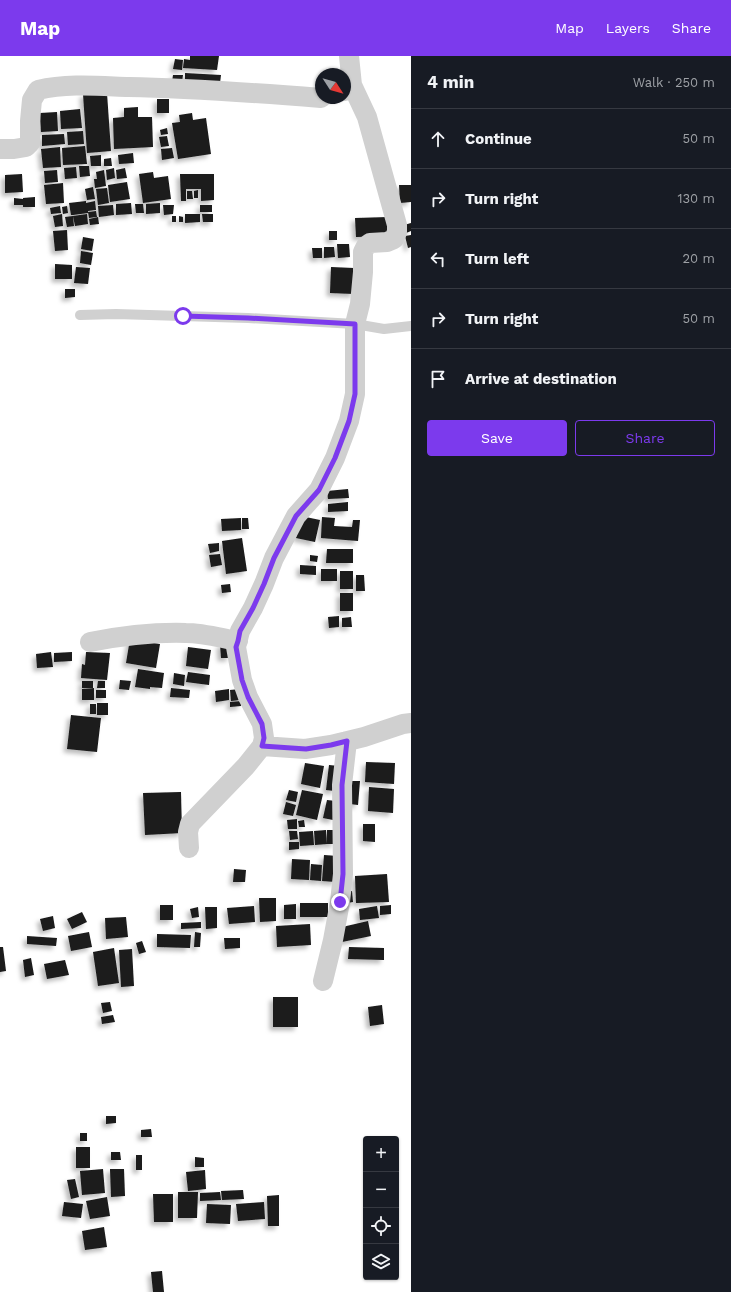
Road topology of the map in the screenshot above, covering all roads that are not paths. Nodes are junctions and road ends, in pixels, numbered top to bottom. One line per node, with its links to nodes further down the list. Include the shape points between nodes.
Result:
1 (349, 56): 2 (street)
2 (349, 68)
3 (351, 93): 7 (street, via 367,117 397,225 394,239 370,243 363,252 360,304)
4 (315, 98): 5 (street, via 184,88 77,85 50,87 38,90 32,100 30,143 26,147)
5 (0, 149)
6 (80, 316): 7 (lane, via 116,314)
7 (355, 324): 8 (lane, via 384,329); 9 (street, via 355,394 349,421 319,490 296,516 274,558 253,608 240,631)
8 (411, 326)
9 (238, 641): 10 (street, via 187,632 115,637); 13 (street, via 236,647 242,680 262,724)
10 (90, 642)
11 (411, 723): 12 (street)
12 (347, 741): 13 (street, via 306,749); 15 (street, via 342,785 343,874 333,940)
13 (262, 746): 14 (street, via 190,824)
14 (189, 848)
15 (323, 981)

